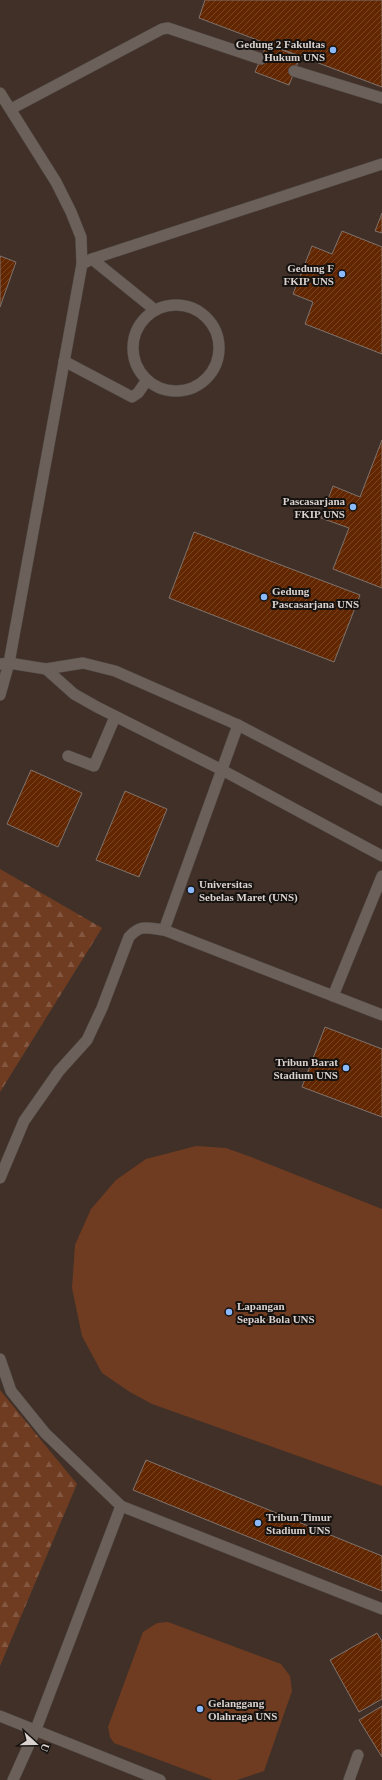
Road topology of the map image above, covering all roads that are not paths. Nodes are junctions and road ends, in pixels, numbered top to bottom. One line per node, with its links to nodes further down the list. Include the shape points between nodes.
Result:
1 (261, 59): 5 (lane, via 168,28 162,29)
2 (294, 71): 4 (lane)
3 (0, 93): 5 (lane)
4 (382, 98)
5 (11, 109): 7 (lane, via 56,182 71,212)
6 (382, 164): 7 (lane)
7 (87, 262): 8 (lane); 9 (lane)
8 (155, 310): 10 (lane, via 140,324 133,343 136,363); 10 (lane, via 173,304 192,307 207,317 218,333 219,353 213,370 200,384 183,391 163,390)
9 (64, 361): 10 (lane, via 132,397); 11 (lane)
10 (147, 380)
11 (4, 664): 12 (lane); 13 (lane)
12 (46, 669): 14 (lane, via 74,694); 15 (lane, via 82,663 115,671)
13 (0, 695)
14 (115, 717): 16 (lane, via 94,766); 17 (lane)
15 (238, 725): 17 (lane); 18 (lane)
16 (68, 756)
17 (222, 770): 19 (lane); 21 (lane)
18 (382, 800)
19 (382, 856)
20 (382, 876): 22 (lane)
21 (164, 930): 22 (lane); 24 (lane, via 144,927 129,937 102,1008 86,1040 59,1071 24,1121)
22 (333, 996): 23 (lane)
23 (382, 1015)
24 (0, 1178)
25 (0, 1359): 26 (lane, via 11,1391 45,1433)
26 (121, 1506): 27 (lane); 29 (lane)
27 (382, 1609)
28 (0, 1716): 29 (lane)
29 (36, 1729): 31 (lane); 32 (lane)
30 (358, 1755): 33 (lane)
31 (13, 1780)
32 (160, 1780)
33 (349, 1780)

